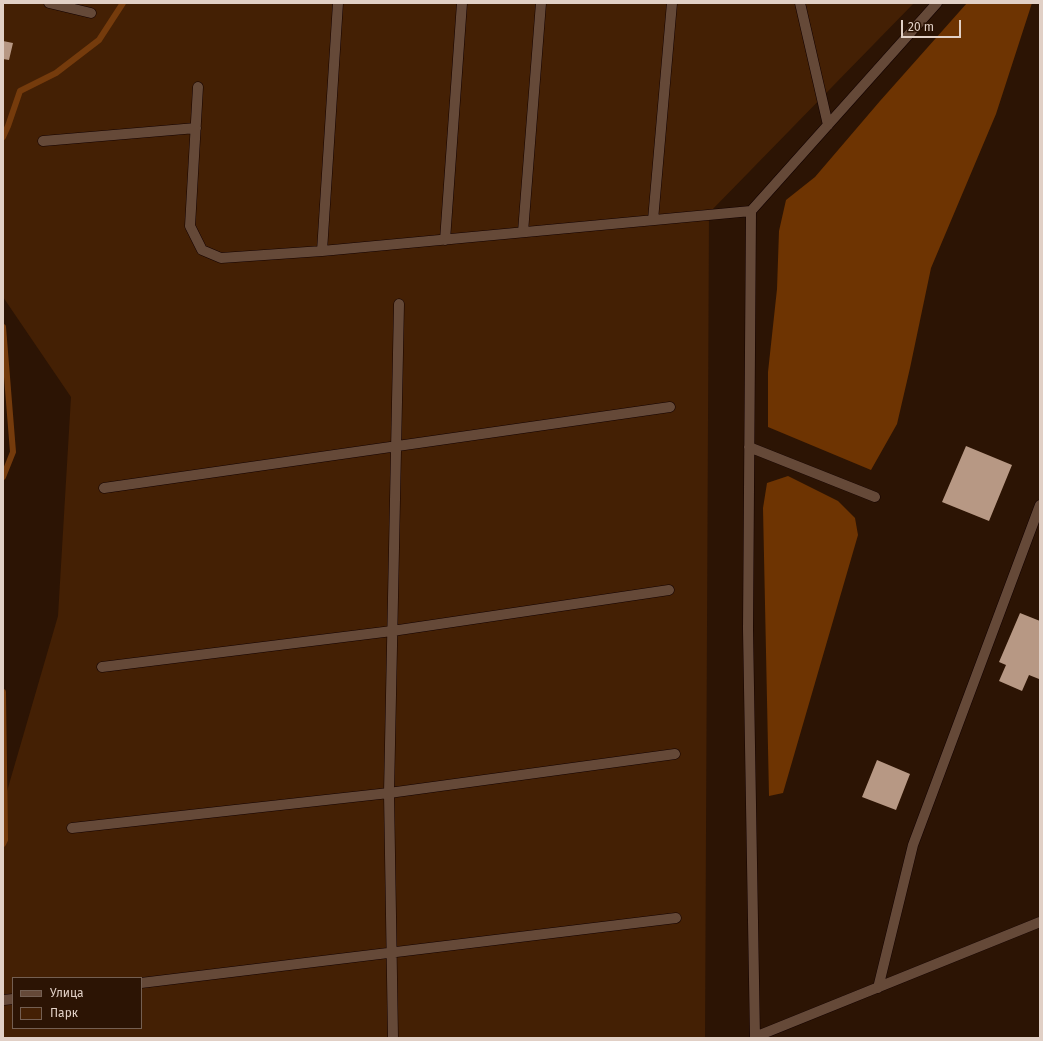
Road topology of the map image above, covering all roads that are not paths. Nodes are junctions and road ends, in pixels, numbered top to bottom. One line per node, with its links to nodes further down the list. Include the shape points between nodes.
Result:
1 (50, 3): 8 (street)
2 (338, 3): 17 (street)
3 (462, 3): 16 (street)
4 (541, 3): 15 (street)
5 (672, 3): 14 (street)
6 (800, 3): 10 (street)
7 (936, 3): 10 (street)
8 (91, 13)
9 (198, 87): 11 (street)
10 (828, 125): 13 (street)
11 (196, 128): 12 (street); 17 (street, via 190,226 202,250 221,258)
12 (43, 141)
13 (751, 211): 14 (street); 21 (street)
14 (653, 220): 15 (street)
15 (523, 232): 16 (street)
16 (445, 240): 17 (street)
17 (322, 251)
18 (399, 304): 20 (street)
19 (670, 407): 20 (street)
20 (396, 446): 22 (street); 26 (street)
21 (749, 447): 23 (street); 36 (street, via 748,629)
22 (104, 488)
23 (875, 497)
24 (1040, 505): 35 (street, via 913,845)
25 (669, 590): 26 (street)
26 (392, 630): 27 (street); 29 (street)
27 (102, 667)
28 (675, 754): 29 (street)
29 (389, 793): 30 (street); 33 (street)
30 (72, 828)
31 (676, 918): 33 (street)
32 (1040, 922): 35 (street)
33 (392, 952): 34 (street); 37 (street)
34 (142, 983)
35 (878, 988): 36 (street)
36 (755, 1037)
37 (393, 1038)

